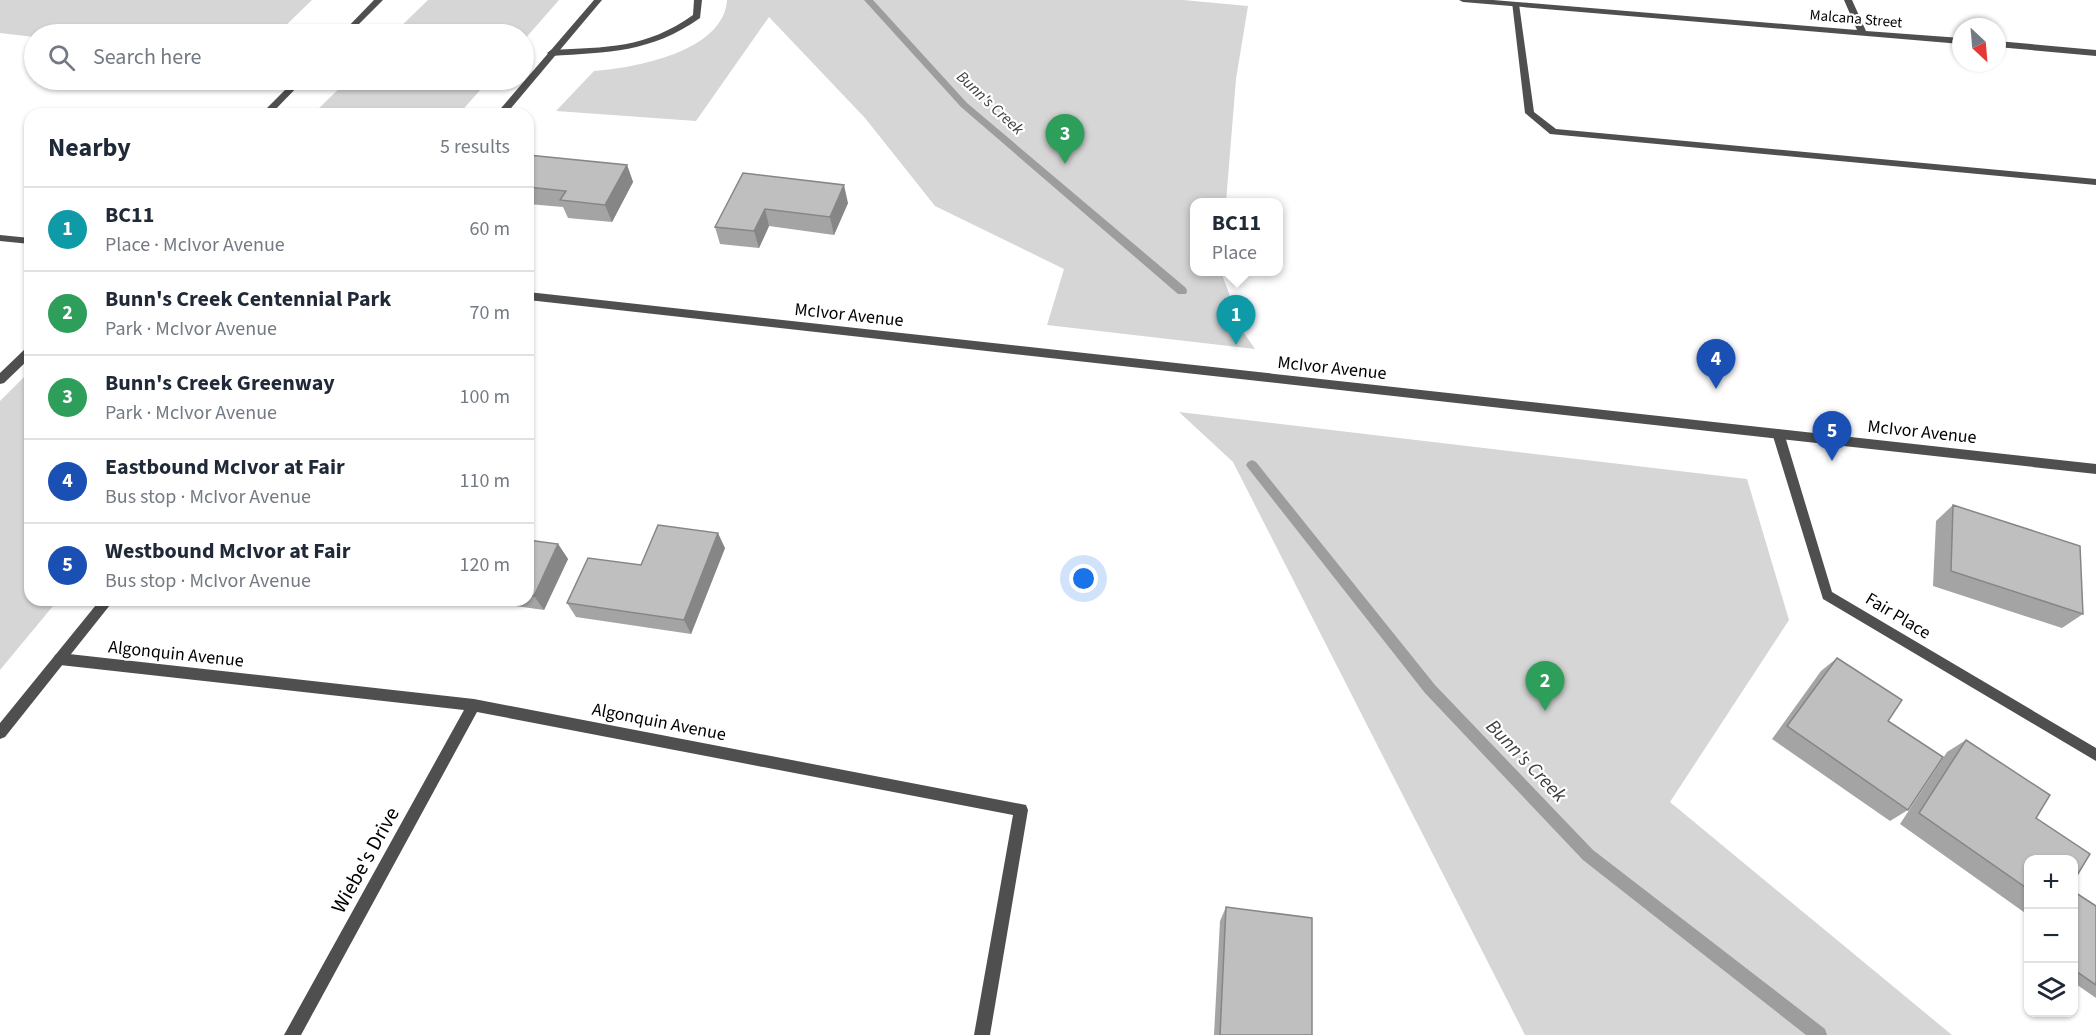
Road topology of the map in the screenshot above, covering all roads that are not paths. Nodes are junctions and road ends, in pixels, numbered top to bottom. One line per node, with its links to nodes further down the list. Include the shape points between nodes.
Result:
1 (379, 0): 7 (street)
2 (598, 0): 11 (street)
3 (698, 0): 11 (street, via 697,16 660,40 627,48)
4 (1463, 0): 6 (street, Malcana Street)
5 (1848, 0): 8 (street)
6 (1515, 4): 8 (street, Malcana Street); 18 (street, via 1530,113 1553,132)
7 (355, 24)
8 (1863, 33): 9 (street, Malcana Street)
9 (1952, 40)
10 (2006, 45): 12 (street)
11 (550, 53): 13 (street)
12 (2096, 53)
13 (534, 73)
14 (290, 90): 16 (street)
15 (520, 90): 17 (street)
16 (272, 108)
17 (506, 108)
18 (2096, 182)
19 (0, 238): 20 (street)
20 (24, 240)
21 (534, 297): 24 (street, McIvor Avenue)
22 (24, 357): 23 (street)
23 (0, 380)
24 (1778, 433): 25 (street, McIvor Avenue); 30 (street, Fair Place, via 1827,595)
25 (2096, 469)
26 (103, 606): 27 (street)
27 (60, 659): 28 (street, Algonquin Avenue); 29 (street)
28 (474, 705): 31 (street, Wiebe's Drive); 32 (street, Algonquin Avenue, via 1021,810)
29 (0, 733)
30 (2096, 755)
31 (292, 1035)
32 (982, 1035)

